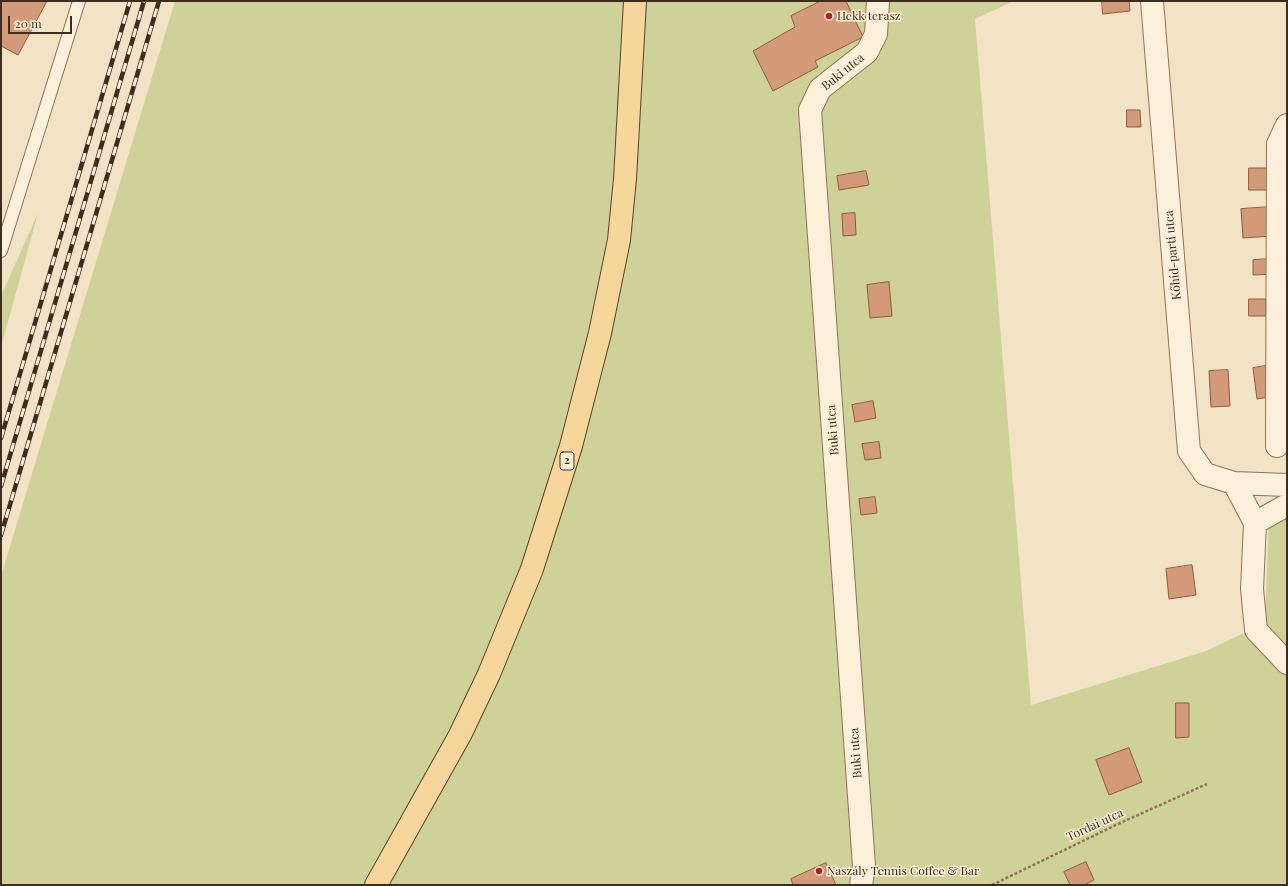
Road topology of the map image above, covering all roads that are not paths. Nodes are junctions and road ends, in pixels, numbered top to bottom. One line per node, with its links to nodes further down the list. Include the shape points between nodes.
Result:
1 (79, 1): 6 (lane)
2 (635, 1): 13 (main road, 2, via 619,240 600,333 571,446 532,569 489,674 460,735)
3 (878, 1): 14 (street, Buki utca, via 876,34 867,52 820,89 810,110 864,866)
4 (1152, 1): 8 (street, Kőhíd-parti utca, via 1188,451 1205,474)
5 (1287, 125): 7 (street, via 1278,144)
6 (1, 251)
7 (1277, 446)
8 (1234, 482): 9 (street, Kőhíd-parti utca); 11 (street)
9 (1287, 485)
10 (1287, 505): 11 (street)
11 (1255, 523): 12 (street, via 1252,589 1256,630)
12 (1287, 663)
13 (376, 885)
14 (861, 885)

